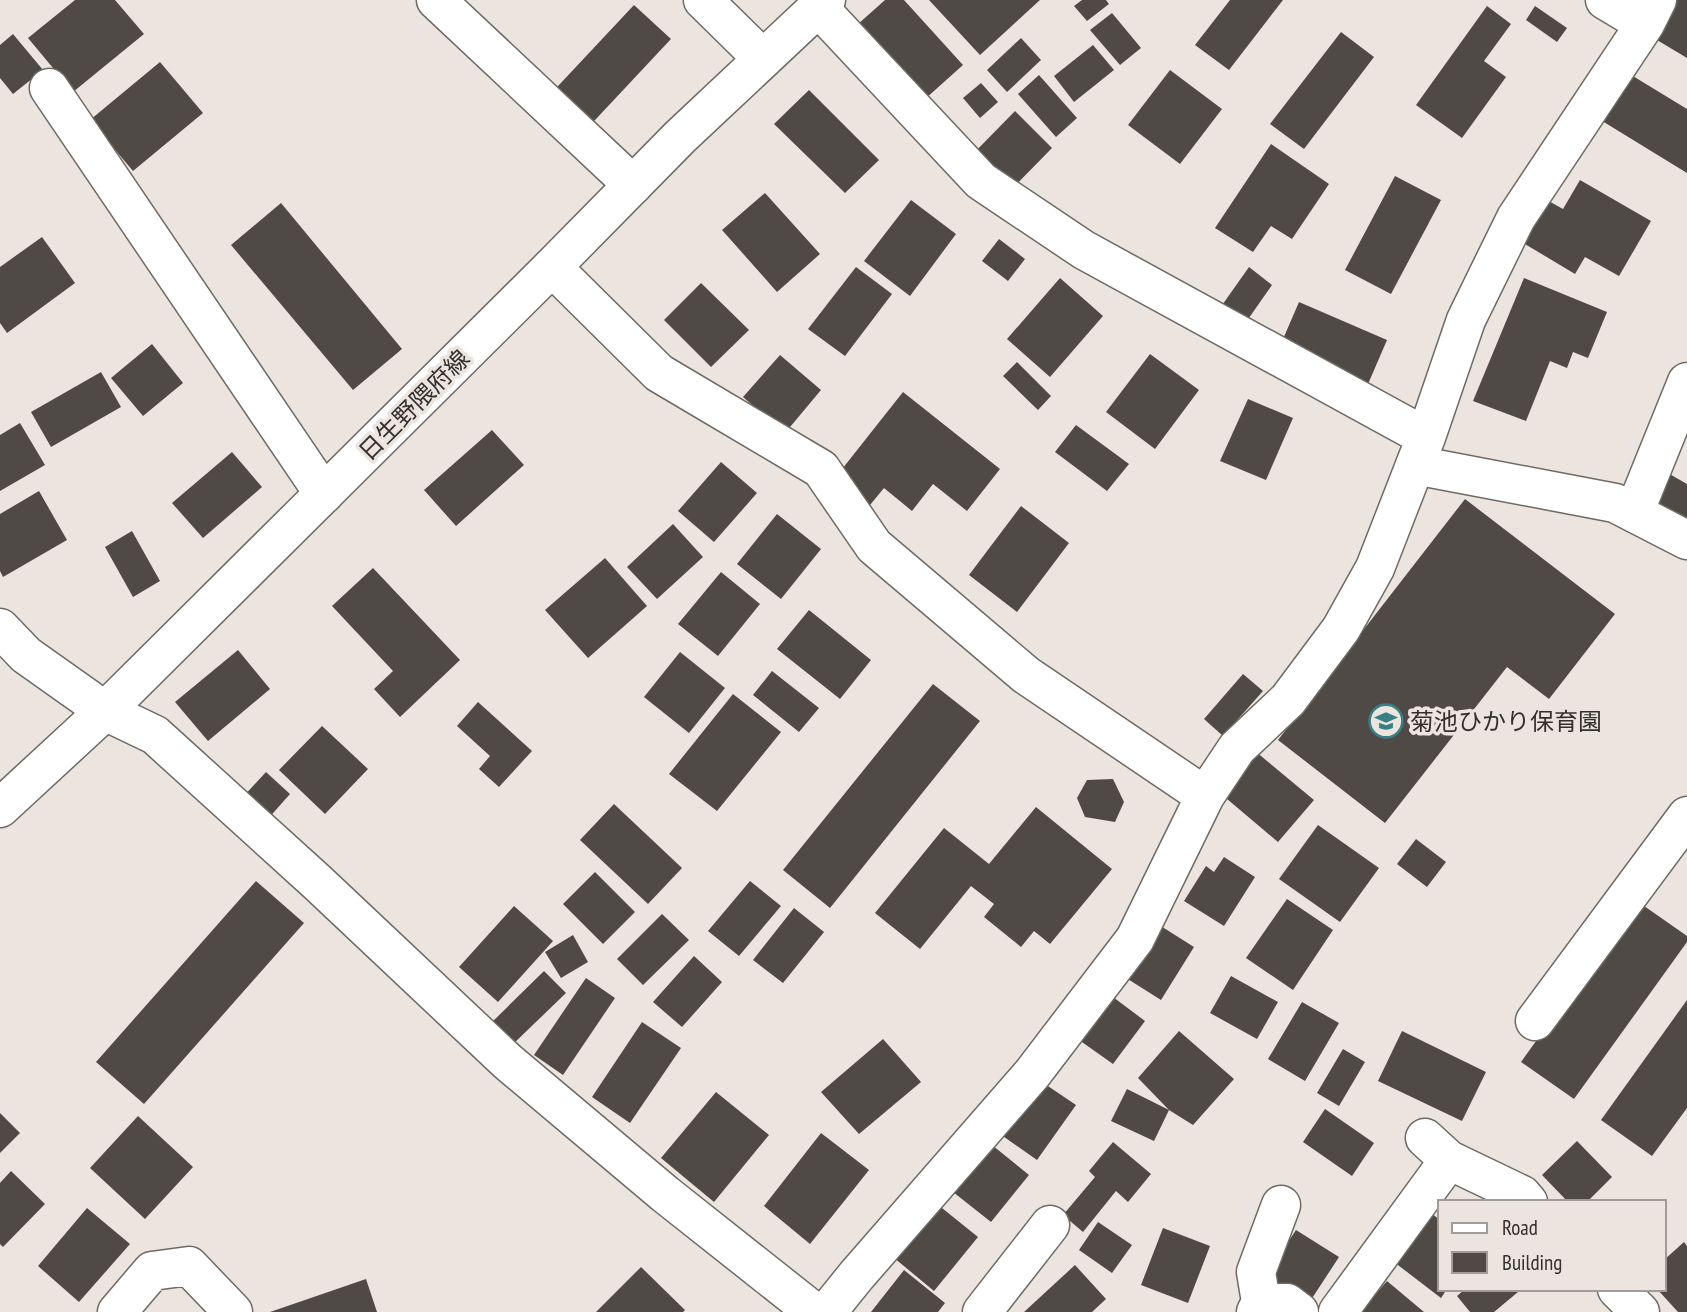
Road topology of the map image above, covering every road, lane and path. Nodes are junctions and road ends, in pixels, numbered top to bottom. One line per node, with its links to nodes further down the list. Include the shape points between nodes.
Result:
1 (436, 0): 8 (street)
2 (703, 0): 6 (street)
3 (1605, 0): 5 (street)
4 (822, 4): 6 (street, 日生野隈府線); 11 (street, via 981,181 1084,250)
5 (1651, 12): 11 (street, via 1516,218 1466,320)
6 (763, 59): 8 (street, 日生野隈府線)
7 (49, 88): 12 (street)
8 (633, 185): 9 (street, 日生野隈府線)
9 (552, 267): 12 (street, 日生野隈府線); 17 (street, via 659,373 821,469 874,546 1026,675)
10 (1687, 382): 13 (street)
11 (1420, 451): 13 (street, via 1615,503); 17 (street, via 1375,568 1341,629 1287,699 1237,748)
12 (324, 494): 16 (street, 日生野隈府線)
13 (1634, 513): 14 (street)
14 (1687, 540)
15 (0, 628): 16 (street, via 26,655)
16 (105, 711): 18 (street, 日生野隈府線); 28 (street, via 155,734 508,1062)
17 (1205, 796): 29 (street, via 1135,939 1032,1074)
18 (0, 808)
19 (1687, 816): 20 (street)
20 (1535, 1021)
21 (1526, 1200): 32 (street, via 1437,1149)
22 (1281, 1205): 25 (street, via 1256,1272)
23 (1050, 1225): 30 (street)
24 (1619, 1291): 33 (street)
25 (1259, 1307): 31 (street, via 1287,1303)
26 (117, 1312): 27 (street, via 152,1271 189,1266)
27 (233, 1312)
28 (814, 1312)
29 (827, 1312)
30 (982, 1312)
31 (1299, 1312)
32 (1338, 1312)
33 (1640, 1312)

